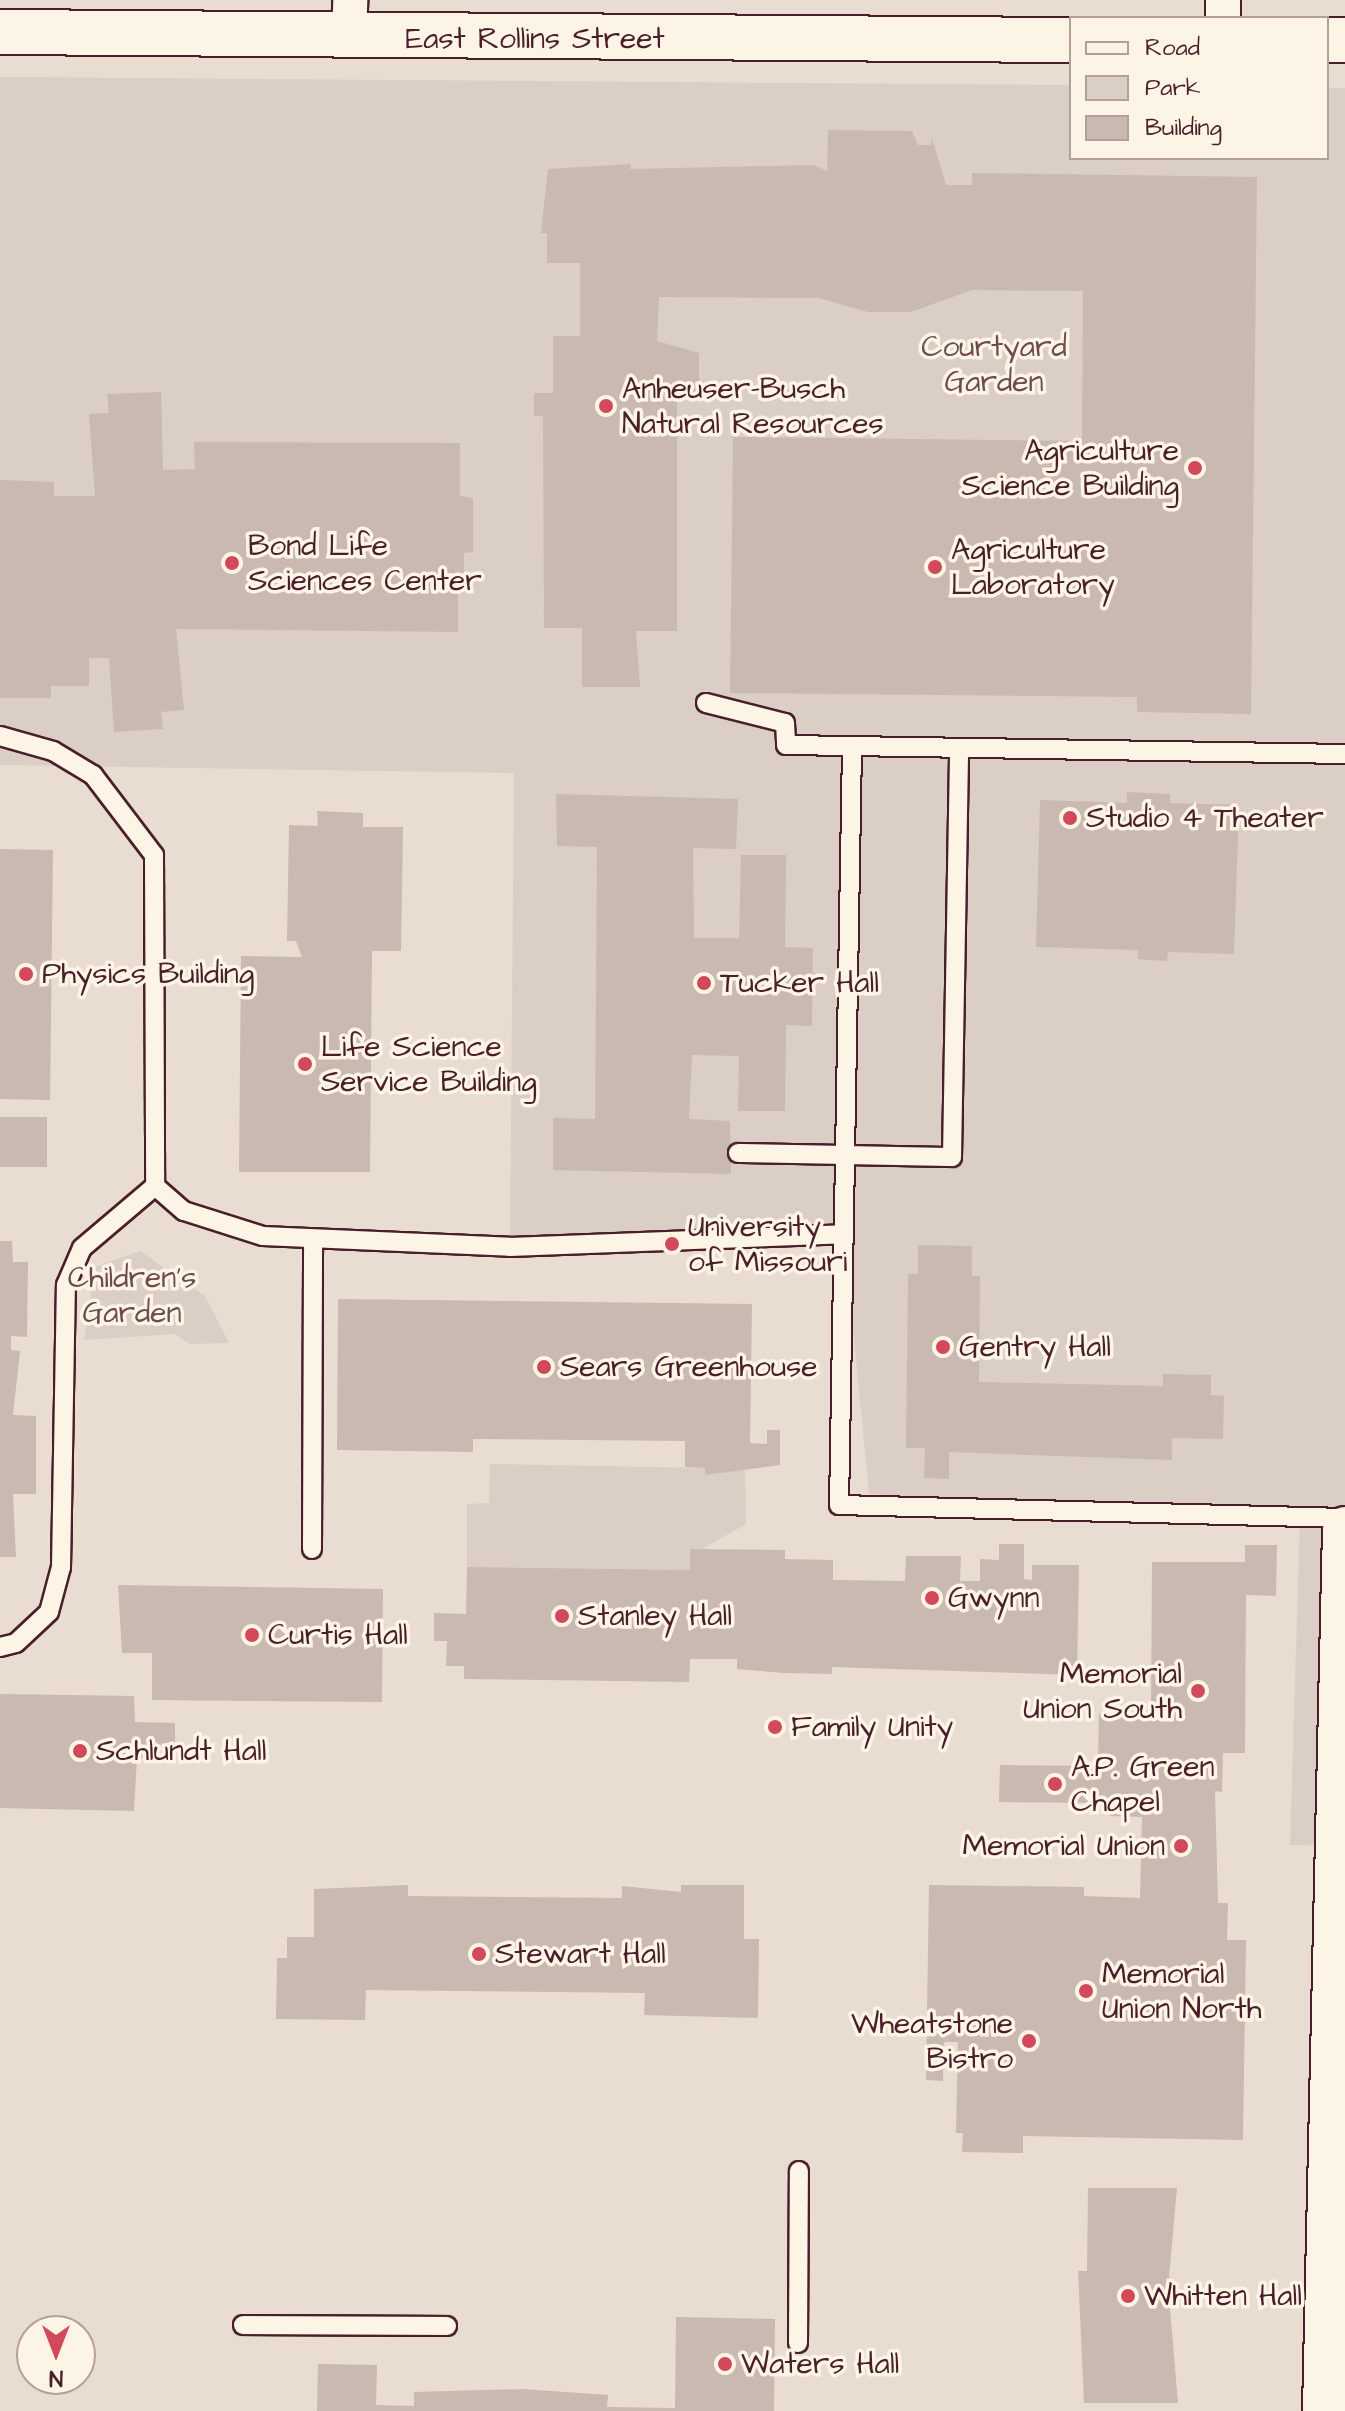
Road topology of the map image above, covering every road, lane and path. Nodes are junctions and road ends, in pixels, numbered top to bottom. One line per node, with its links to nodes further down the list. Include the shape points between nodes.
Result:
1 (350, 19): 2 (street, East Rollins Street); 3 (street, East Rollins Street)
2 (0, 32)
3 (1069, 40)
4 (706, 703): 6 (lane, via 785,723 786,745)
5 (0, 736): 11 (lane, via 53,751 93,775 154,855)
6 (852, 747): 7 (lane); 10 (lane)
7 (959, 749): 8 (lane); 10 (lane, via 952,1157)
8 (1345, 754)
9 (738, 1153): 10 (lane)
10 (844, 1154): 12 (lane)
11 (155, 1186): 13 (lane, via 184,1211 214,1224); 17 (lane, via 82,1248 66,1285 61,1567 49,1612 16,1643)
12 (844, 1234): 13 (lane, via 575,1248); 14 (lane, via 839,1505)
13 (313, 1239): 16 (lane)
14 (1345, 1518)
15 (1345, 1529): 22 (street)
16 (312, 1549)
17 (0, 1647)
18 (799, 2171): 21 (lane)
19 (243, 2325): 20 (lane)
20 (447, 2326)
21 (798, 2343)
22 (1325, 2411)

